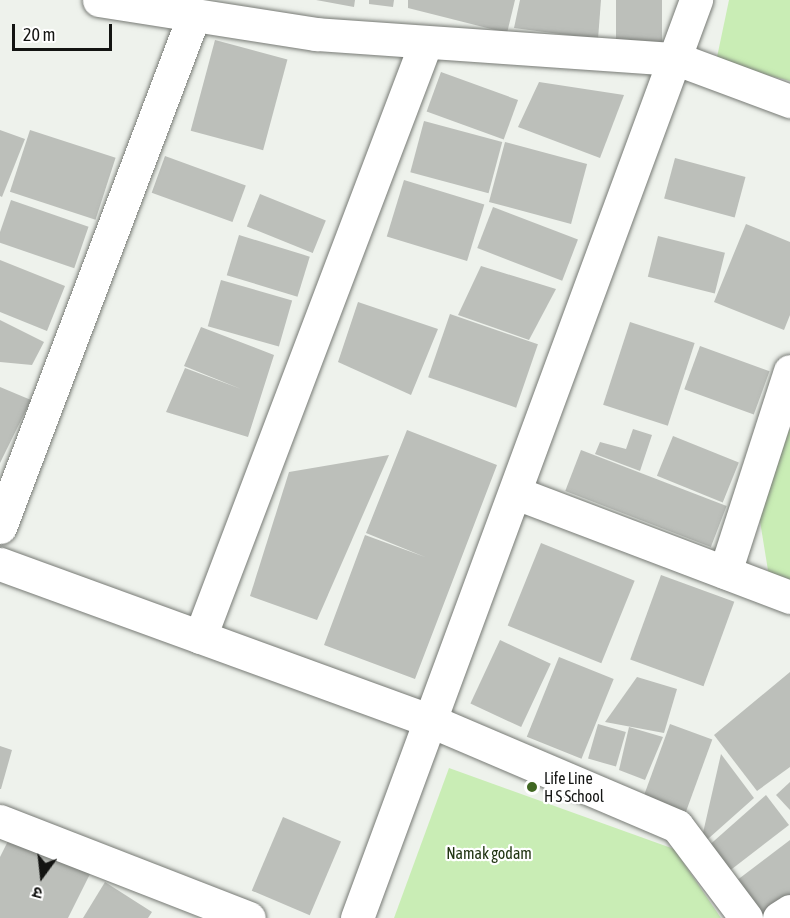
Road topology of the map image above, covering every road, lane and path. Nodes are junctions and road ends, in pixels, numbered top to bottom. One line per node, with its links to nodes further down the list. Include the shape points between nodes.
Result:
1 (99, 0): 3 (street)
2 (696, 0): 5 (street)
3 (194, 15): 4 (street, via 316,34); 9 (street)
4 (426, 42): 5 (street); 13 (street)
5 (677, 59): 6 (street); 8 (street)
6 (790, 101)
7 (790, 371): 11 (street)
8 (516, 493): 11 (street); 14 (street)
9 (0, 527)
10 (0, 564): 13 (street)
11 (725, 572): 12 (street)
12 (790, 597)
13 (200, 637): 14 (street)
14 (431, 721): 19 (street); 20 (street, via 677,826)
15 (0, 821): 16 (street)
16 (187, 907): 18 (street)
17 (790, 911): 21 (street)
18 (249, 918)
19 (357, 918)
20 (746, 918)
21 (779, 918)

